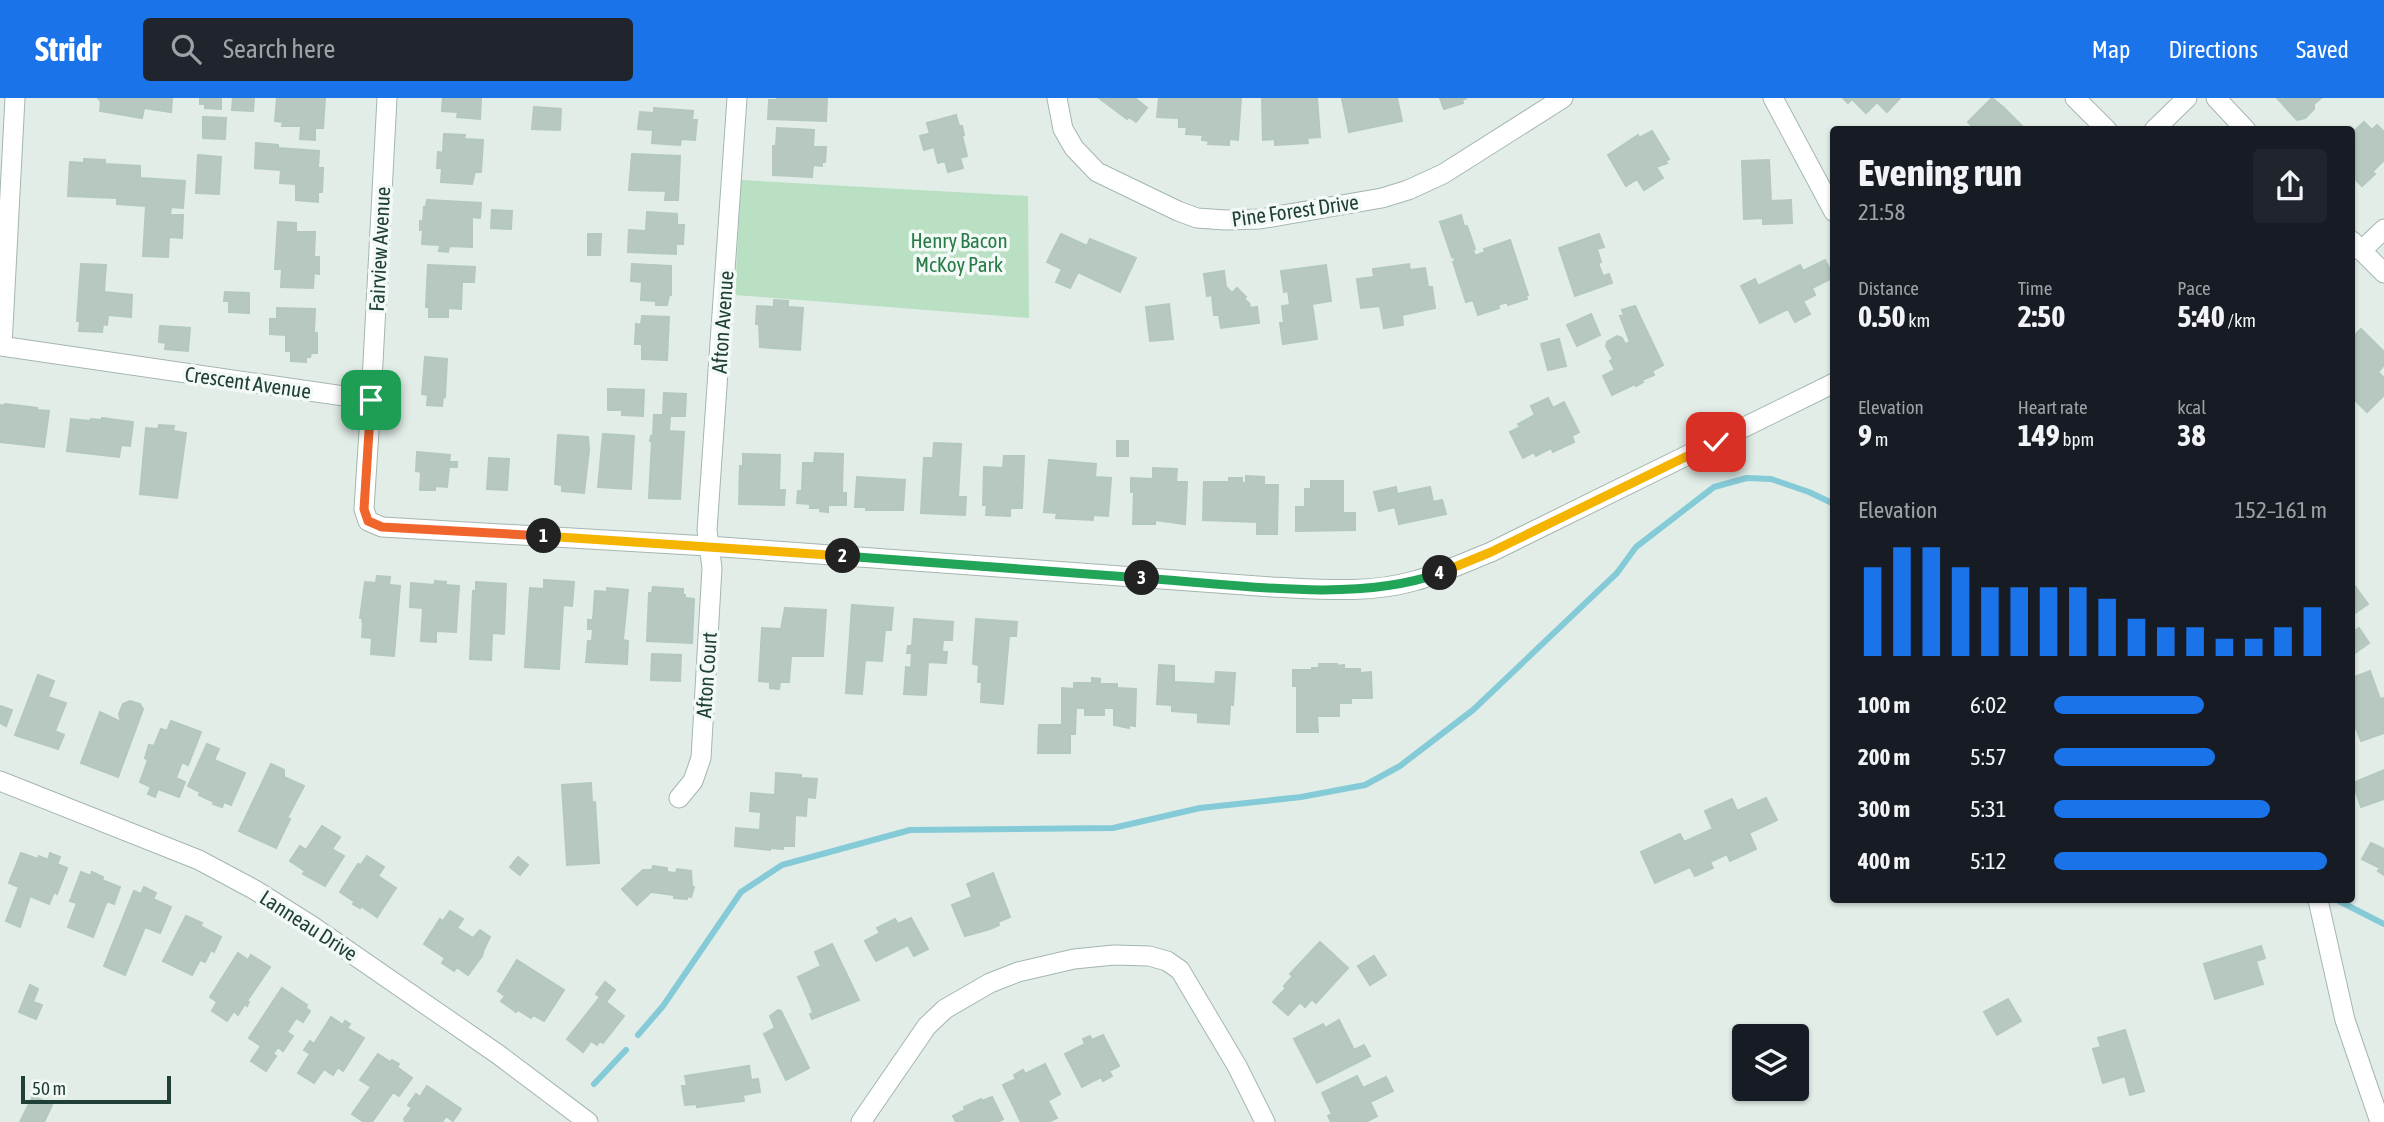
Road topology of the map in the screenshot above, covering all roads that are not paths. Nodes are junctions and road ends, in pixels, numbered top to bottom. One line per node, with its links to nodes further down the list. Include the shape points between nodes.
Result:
1 (15, 98): 17 (street)
2 (387, 98): 19 (street, Fairview Avenue)
3 (737, 98): 20 (street, Afton Avenue)
4 (1057, 98): 5 (street, Pine Forest Drive, via 1063,129 1097,172 1178,211 1225,220 1259,219 1408,190 1443,174)
5 (1563, 98)
6 (1773, 98): 13 (street)
7 (2075, 98): 10 (street)
8 (2187, 98): 11 (street)
9 (2217, 98): 12 (street)
10 (2103, 126)
11 (2158, 126)
12 (2242, 126)
13 (1830, 205)
14 (2384, 229): 15 (street)
15 (2357, 246): 16 (street)
16 (2384, 273)
17 (1, 346): 19 (street, Crescent Avenue)
18 (1830, 385): 20 (street, via 1491,552 1412,582 1377,588 1272,587)
19 (371, 400): 20 (street, via 364,509 368,521 382,527)
20 (708, 546): 22 (street, Afton Court, via 712,568 701,758 693,781)
21 (0, 781): 24 (street, Lanneau Drive, via 199,860 255,890 499,1055)
22 (679, 798)
23 (2319, 903): 27 (street, via 2345,1020)
24 (588, 1122)
25 (860, 1122): 26 (street, via 926,1026 945,1009 1018,972 1114,955 1149,956 1180,970)
26 (1265, 1122)
27 (2380, 1122)

